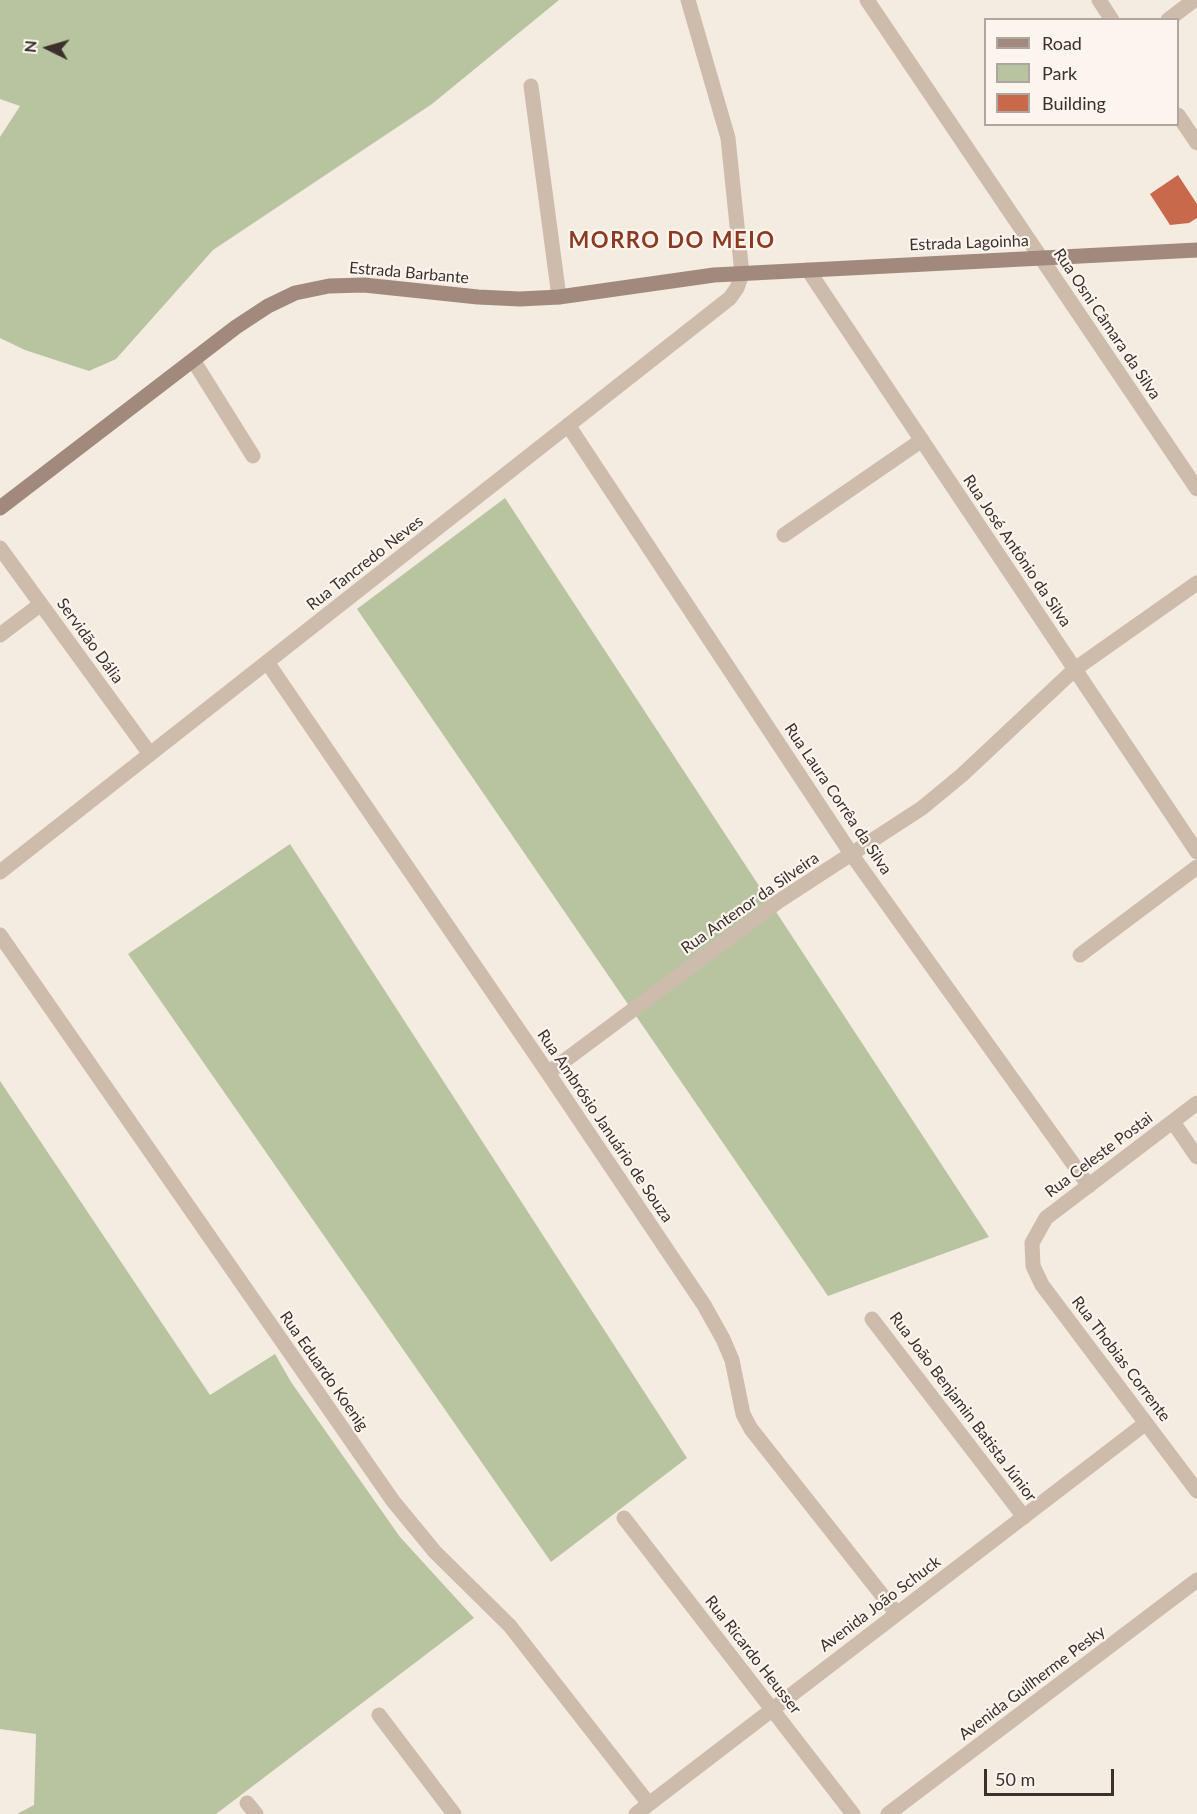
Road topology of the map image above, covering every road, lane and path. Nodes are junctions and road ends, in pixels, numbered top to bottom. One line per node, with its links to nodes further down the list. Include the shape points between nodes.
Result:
1 (688, 0): 13 (street, via 728,138)
2 (867, 0): 11 (street, Rua Osni Câmara da Silva)
3 (1099, 0): 5 (street)
4 (1194, 0): 6 (street)
5 (1111, 18)
6 (1171, 18)
7 (531, 86): 14 (street)
8 (1179, 116): 9 (street)
9 (1197, 143)
10 (1197, 250): 11 (main road, Estrada Lagoinha)
11 (1042, 259): 12 (main road, Estrada Lagoinha); 19 (street, Rua Osni Câmara da Silva)
12 (808, 270): 13 (main road, Estrada Lagoinha); 17 (street, Rua José Antônio da Silva)
13 (742, 274): 14 (main road, Estrada Barbante); 16 (street, Rua Tancredo Neves, via 729,298)
14 (559, 297): 15 (main road, Estrada Barbante, via 478,297 364,285 329,286 295,293 268,306)
15 (193, 360): 18 (street); 20 (main road, Estrada Barbante)
16 (568, 425): 26 (street, Rua Tancredo Neves); 30 (street, Rua Laura Corrêa da Silva)
17 (922, 440): 21 (street); 27 (street, Rua José Antônio da Silva)
18 (253, 456)
19 (1197, 489)
20 (0, 508)
21 (784, 535)
22 (0, 548): 24 (street, Servidão Dália)
23 (1197, 583): 27 (street, Rua Antenor da Silveira)
24 (40, 604): 25 (street); 28 (street, Servidão Dália)
25 (0, 634)
26 (267, 662): 28 (street, Rua Tancredo Neves); 35 (street, Rua Ambrósio Januário de Souza)
27 (1075, 669): 29 (street, Rua José Antônio da Silva); 30 (street, Rua Antenor da Silveira, via 942,792)
28 (150, 754): 32 (street, Rua Tancredo Neves)
29 (1197, 852)
30 (852, 855): 35 (street, Rua Antenor da Silveira, via 779,901); 39 (street, Rua Laura Corrêa da Silva)
31 (1197, 867): 34 (street)
32 (0, 872)
33 (0, 935): 50 (street, Rua Eduardo Koenig, via 393,1501 435,1552 510,1626)
34 (1080, 955)
35 (549, 1073): 47 (street, Rua Ambrósio Januário de Souza, via 704,1305 732,1360 743,1414 751,1429)
36 (1197, 1103): 37 (street, Rua Celeste Postai)
37 (1173, 1122): 38 (street); 39 (street, Rua Celeste Postai)
38 (1197, 1157)
39 (1089, 1186): 40 (street, Rua Celeste Postai, via 1046,1218)
40 (1032, 1243): 42 (street, Rua Thobias Corrente, via 1033,1266 1042,1285)
41 (872, 1319): 44 (street, Rua João Benjamin Batista Júnior)
42 (1146, 1423): 43 (street, Rua Thobias Corrente); 44 (street, Avenida João Schuck)
43 (1197, 1491)
44 (1024, 1517): 47 (street, Avenida João Schuck)
45 (624, 1518): 48 (street, Rua Ricardo Heusser)
46 (1197, 1580): 54 (street, Avenida Guilherme Pesky)
47 (897, 1614): 48 (street, Avenida João Schuck)
48 (772, 1710): 50 (street, Avenida João Schuck); 53 (street, Rua Ricardo Heusser)
49 (379, 1715): 51 (street)
50 (649, 1804): 52 (street, Avenida João Schuck)
51 (454, 1814)
52 (636, 1814)
53 (853, 1814)
54 (888, 1814)

